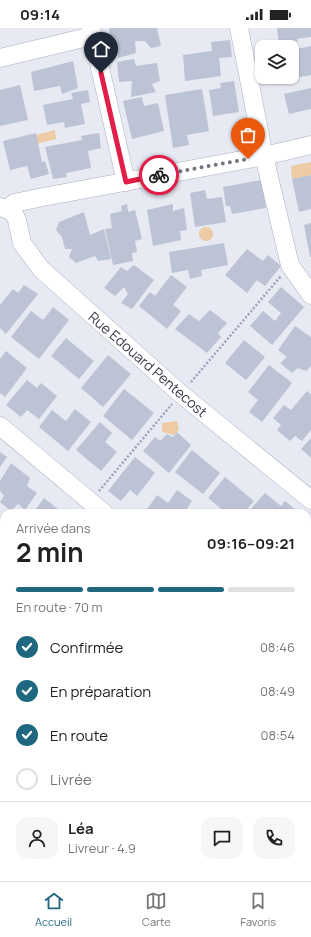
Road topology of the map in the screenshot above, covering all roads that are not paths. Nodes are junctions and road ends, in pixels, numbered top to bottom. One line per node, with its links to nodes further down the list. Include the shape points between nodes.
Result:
1 (238, 28): 5 (street)
2 (91, 32): 3 (street); 6 (street)
3 (0, 58)
4 (311, 145): 5 (street)
5 (264, 156): 6 (street); 8 (street, via 290,265)
6 (126, 182): 7 (street, via 14,203)
7 (5, 208): 10 (street, Rue Edouard Pentecost, via 14,214 22,243 41,269 181,394)
8 (311, 295)
9 (0, 426): 11 (street)
10 (311, 500)
11 (99, 509)

